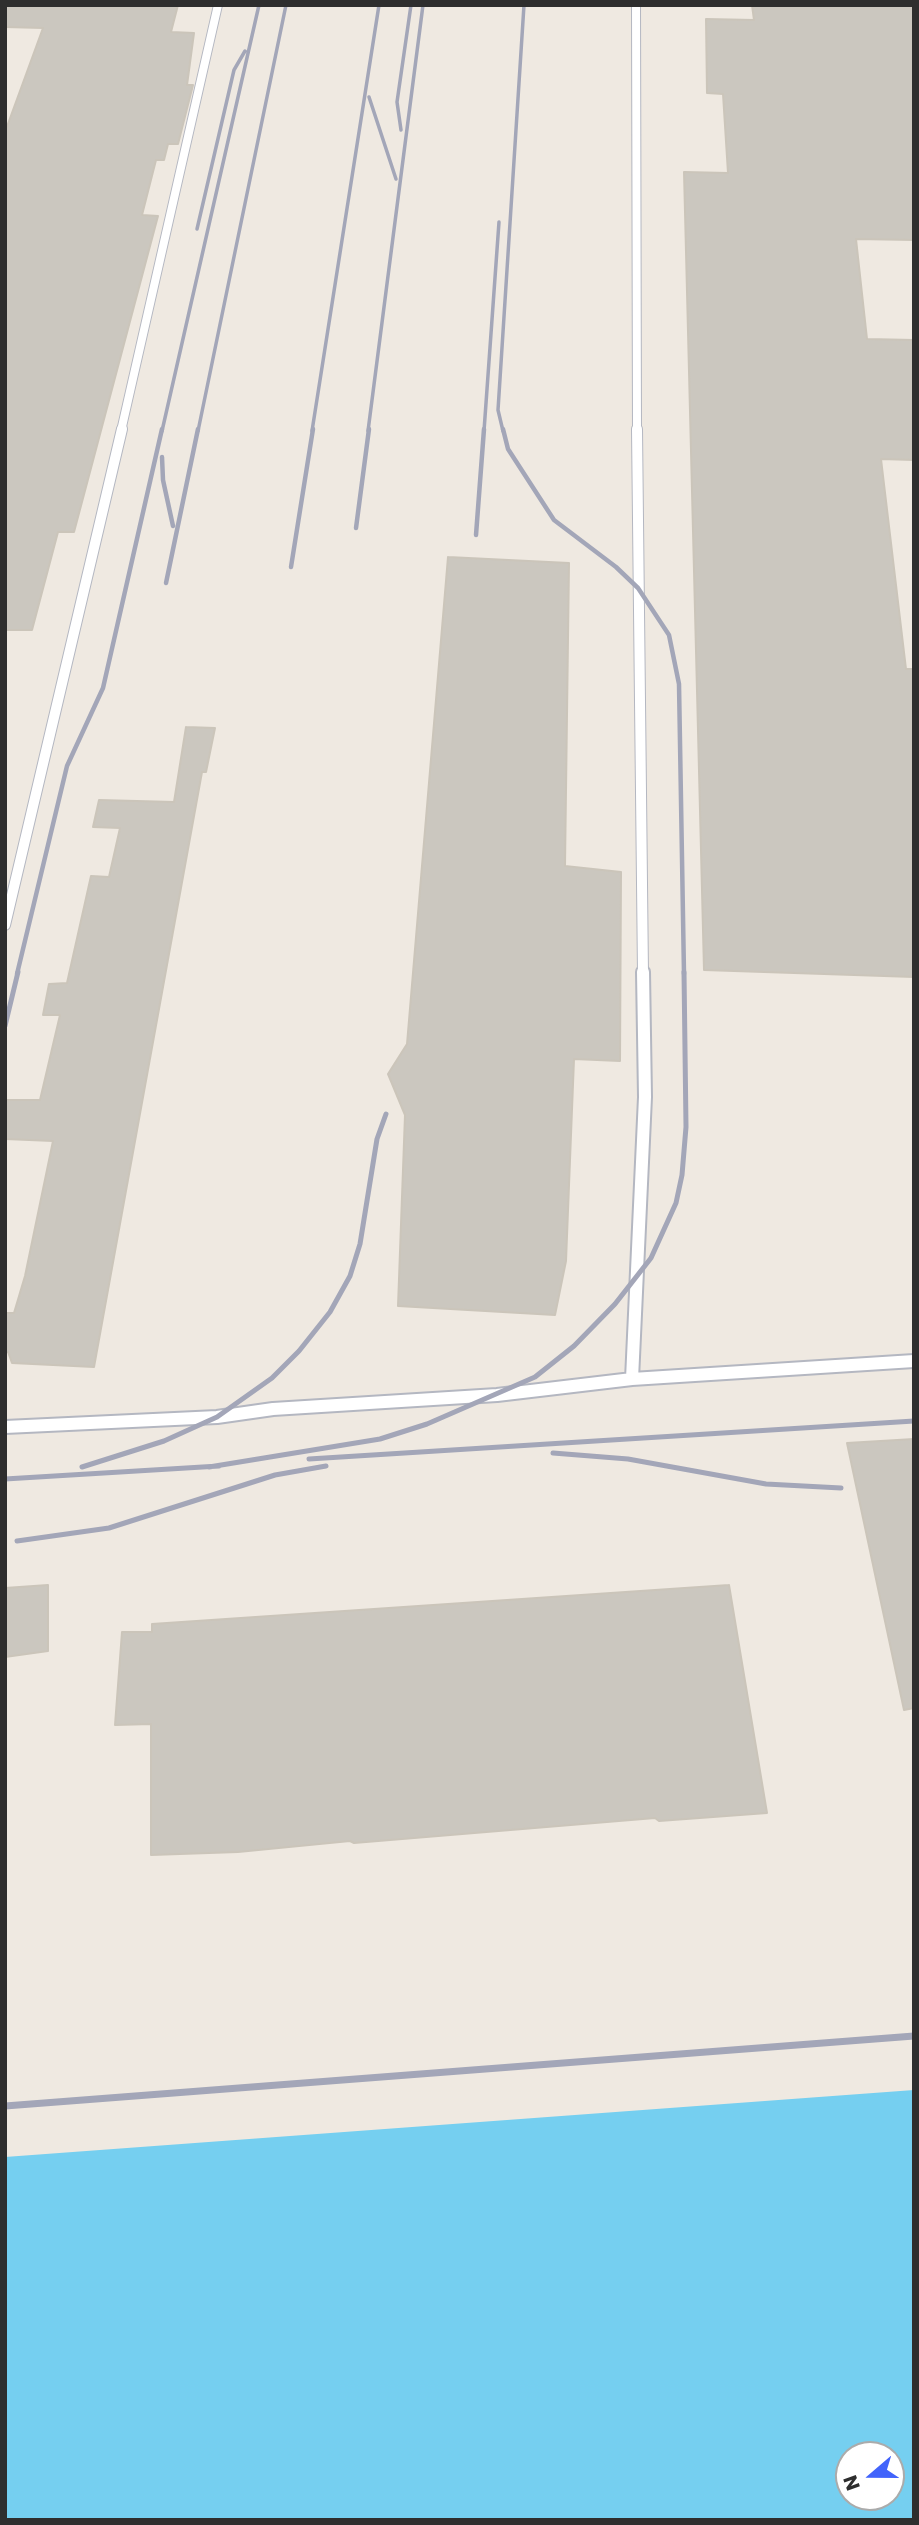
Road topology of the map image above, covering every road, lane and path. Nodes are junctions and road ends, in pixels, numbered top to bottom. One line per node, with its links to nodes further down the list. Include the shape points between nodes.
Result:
1 (218, 5): 3 (lane)
2 (635, 5): 5 (lane, via 645,1097)
3 (5, 925)
4 (914, 1361): 5 (lane)
5 (632, 1379): 6 (lane, via 497,1395 273,1409 217,1417)
6 (5, 1427)

